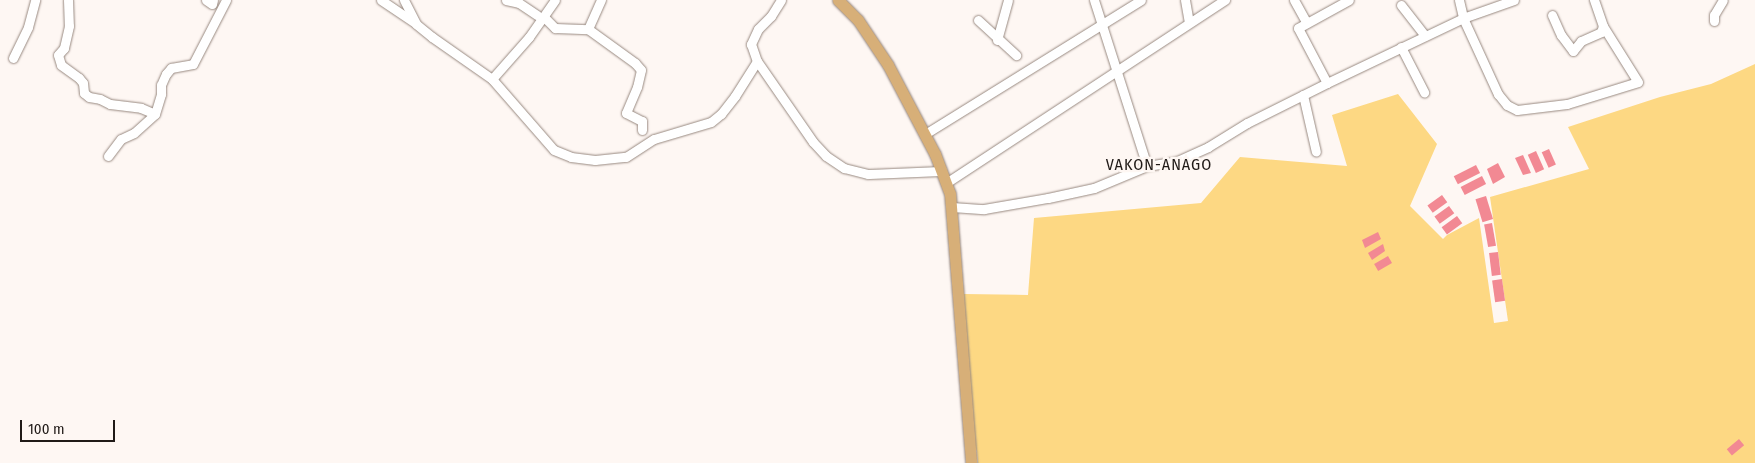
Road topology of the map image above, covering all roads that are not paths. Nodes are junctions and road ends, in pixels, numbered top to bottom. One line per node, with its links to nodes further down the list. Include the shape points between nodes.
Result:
1 (35, 0): 40 (street, via 28,27)
2 (68, 0): 47 (street, via 69,26 64,48 58,55 61,66 79,78 84,93 89,97)
3 (226, 0): 26 (street)
4 (381, 0): 32 (street)
5 (404, 0): 32 (street)
6 (506, 0): 25 (street, via 519,3)
7 (555, 0): 25 (street)
8 (601, 0): 35 (street)
9 (781, 0): 41 (street, via 753,38 751,44)
10 (838, 0): 49 (main road, via 858,20 877,48)
11 (1008, 0): 37 (street)
12 (1094, 0): 33 (street)
13 (1141, 0): 33 (street)
14 (1184, 0): 30 (street)
15 (1225, 0): 30 (street)
16 (1294, 0): 31 (street)
17 (1349, 0): 31 (street)
18 (1459, 0): 27 (street)
19 (1514, 0): 27 (street)
20 (1594, 0): 34 (street)
21 (1723, 0): 29 (street)
22 (210, 2): 26 (street)
23 (1401, 5): 36 (street)
24 (1552, 15): 34 (street, via 1573,50 1581,41 1601,32)
25 (541, 16): 35 (street, via 555,28); 43 (street, via 530,37)
26 (217, 17): 47 (street, via 193,64 171,68 166,74)
27 (1463, 18): 34 (street, via 1498,94 1507,105 1517,110 1566,104 1638,82); 36 (street)
28 (978, 20): 37 (street)
29 (1714, 21)
30 (1189, 22): 42 (street)
31 (1307, 23): 44 (street, via 1298,28)
32 (416, 24): 43 (street)
33 (1103, 25): 42 (street); 49 (street)
34 (1603, 26)
35 (588, 29): 48 (street, via 635,62 641,70 626,113 642,122)
36 (1425, 36): 38 (street)
37 (997, 40): 39 (street)
38 (1401, 48): 44 (street); 45 (street)
39 (1016, 55)
40 (13, 58)
41 (757, 61): 43 (street, via 735,96 711,122 654,139 626,157 595,160 571,157 554,150); 53 (street, via 814,142 826,156 844,168 868,174)
42 (1118, 72): 52 (street); 54 (street)
43 (492, 79)
44 (1327, 83): 46 (street)
45 (1424, 92)
46 (1303, 95): 50 (street); 52 (street, via 1208,147 1177,161)
47 (155, 114): 51 (street, via 134,133 121,139)
48 (642, 130)
49 (925, 134): 53 (main road)
50 (1316, 152)
51 (108, 156)
52 (1147, 166): 55 (street, via 1094,188 1048,198 984,209)
53 (942, 171): 54 (main road)
54 (946, 182): 55 (main road)
55 (952, 207): 56 (main road)
56 (970, 463)

